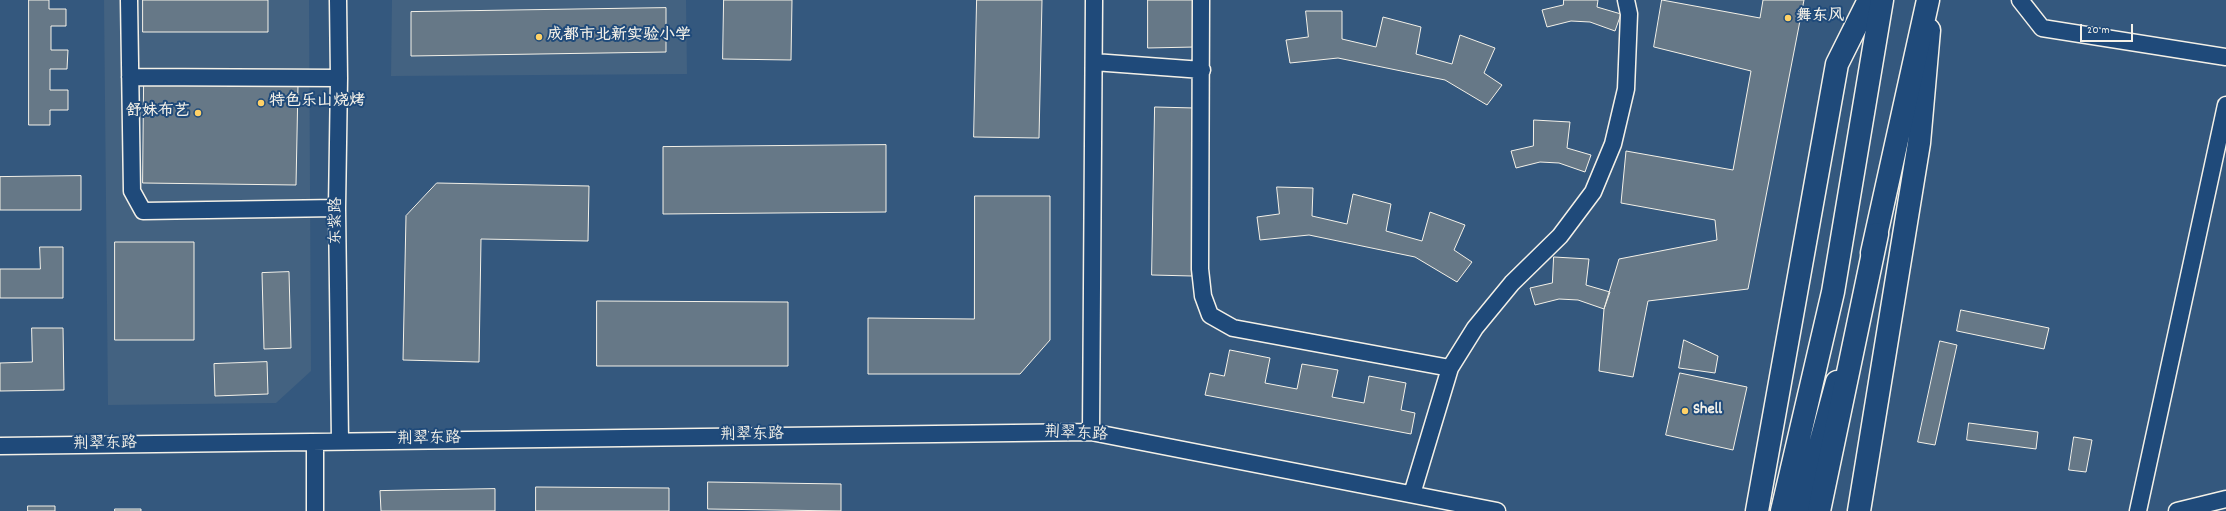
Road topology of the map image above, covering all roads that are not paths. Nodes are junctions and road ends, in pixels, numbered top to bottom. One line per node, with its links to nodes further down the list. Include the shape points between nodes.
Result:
1 (129, 0): 14 (street)
2 (338, 0): 15 (street, 东紫路)
3 (1094, 0): 12 (street)
4 (1201, 0): 13 (street)
5 (1626, 0): 18 (street, via 1629,14 1626,90 1613,144 1593,192 1560,236 1512,283 1474,328)
6 (1869, 0): 28 (main road, via 1837,64)
7 (1882, 0): 25 (main road, via 1832,292)
8 (1928, 0): 25 (main road, via 1877,234)
9 (1931, 0): 29 (main road, via 1919,143)
10 (2020, 0): 11 (street, via 2042,28)
11 (2226, 57)
12 (1094, 62): 13 (street); 19 (street)
13 (1202, 70): 18 (street, via 1200,269 1203,296 1210,315 1233,328)
14 (130, 76): 15 (street); 17 (street, via 132,190 143,211)
15 (339, 78): 17 (street, 东紫路)
16 (2226, 105): 30 (street)
17 (337, 208): 20 (street, 东紫路)
18 (1450, 368): 23 (street)
19 (1091, 432): 20 (street, 荆翠东路); 23 (street, 荆翠东路)
20 (340, 441): 21 (street, 荆翠东路)
21 (315, 442): 22 (street, 荆翠东路); 26 (street)
22 (0, 446)
23 (1412, 494): 27 (street, 荆翠东路)
24 (2226, 499): 31 (street)
25 (1802, 505)
26 (315, 511)
27 (1497, 511)
28 (1758, 511)
29 (1859, 511)
30 (2138, 511)
31 (2177, 511)

